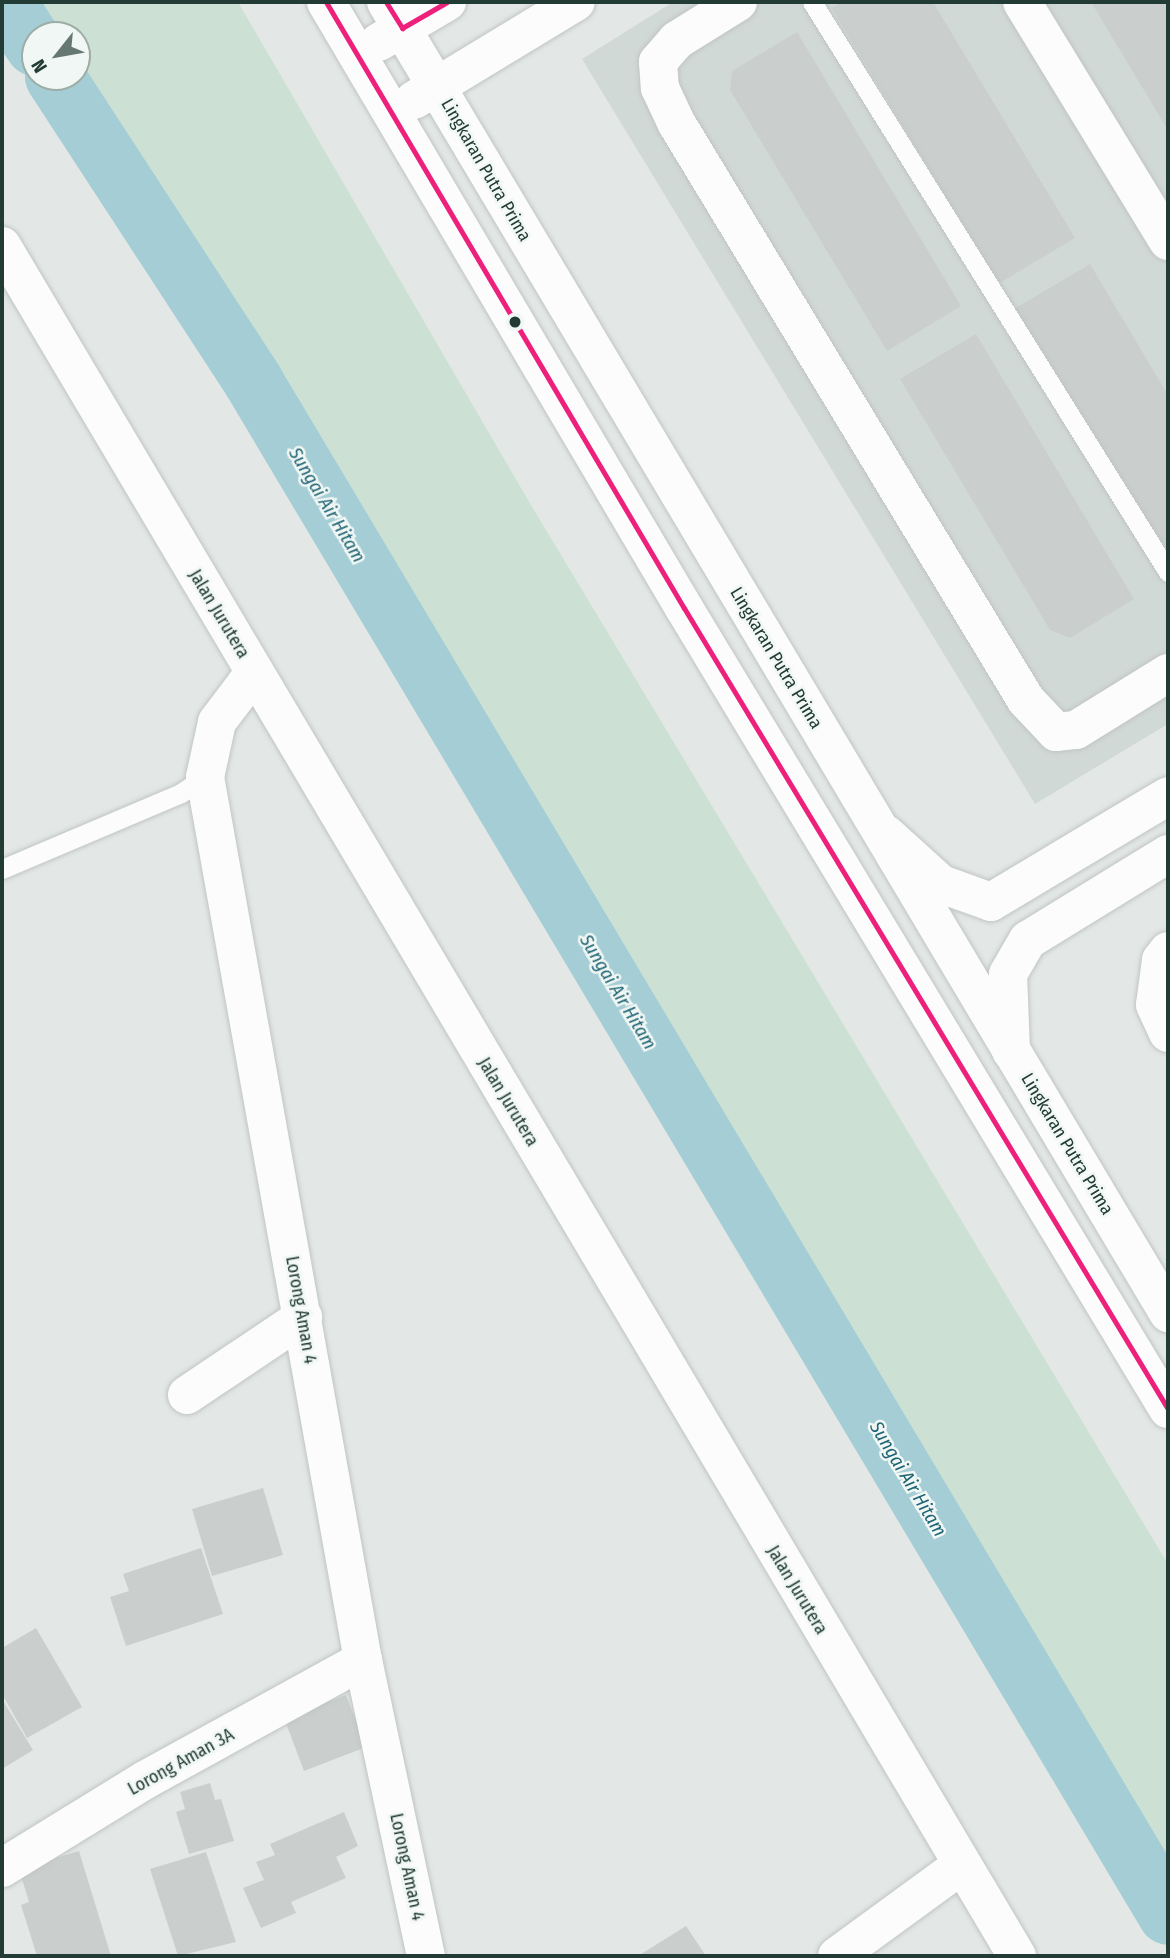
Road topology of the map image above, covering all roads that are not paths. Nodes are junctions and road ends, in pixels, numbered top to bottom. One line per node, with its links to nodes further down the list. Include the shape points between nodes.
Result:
1 (326, 2): 8 (street)
2 (447, 2): 7 (street)
3 (576, 2): 9 (street)
4 (738, 2): 15 (street, via 677,40 658,62 660,88 684,136 1026,700 1056,732 1076,730)
5 (812, 2): 13 (lane)
6 (1021, 2): 11 (street)
7 (393, 15): 8 (street); 9 (street, Lingkaran Putra Prima)
8 (357, 55): 10 (street)
9 (437, 86): 10 (street); 18 (street, Lingkaran Putra Prima)
10 (392, 113): 27 (street, via 684,608)
11 (1168, 241)
12 (2, 246): 14 (street, Jalan Jurutera)
13 (1168, 572)
14 (254, 673): 16 (street, Lorong Aman 4, via 216,722); 29 (street, Jalan Jurutera)
15 (1168, 673)
16 (205, 777): 20 (lane, via 181,793); 25 (street, Lorong Aman 4)
17 (1168, 796): 18 (street, via 991,902 941,884)
18 (875, 824): 23 (street, Lingkaran Putra Prima)
19 (1168, 854): 23 (street, via 1028,940 1008,974)
20 (2, 869)
21 (1168, 951): 22 (street, via 1161,960 1155,1005)
22 (1168, 1032)
23 (1011, 1051): 24 (street, Lingkaran Putra Prima)
24 (1168, 1313)
25 (303, 1317): 26 (street); 28 (street, Lorong Aman 4)
26 (187, 1395)
27 (1168, 1409)
28 (363, 1660): 30 (street, Lorong Aman 3A, via 145,1780); 31 (street, Lorong Aman 4)
29 (962, 1865): 32 (street); 33 (street, Jalan Jurutera)
30 (2, 1868)
31 (419, 1954)
32 (837, 1956)
33 (1017, 1956)

